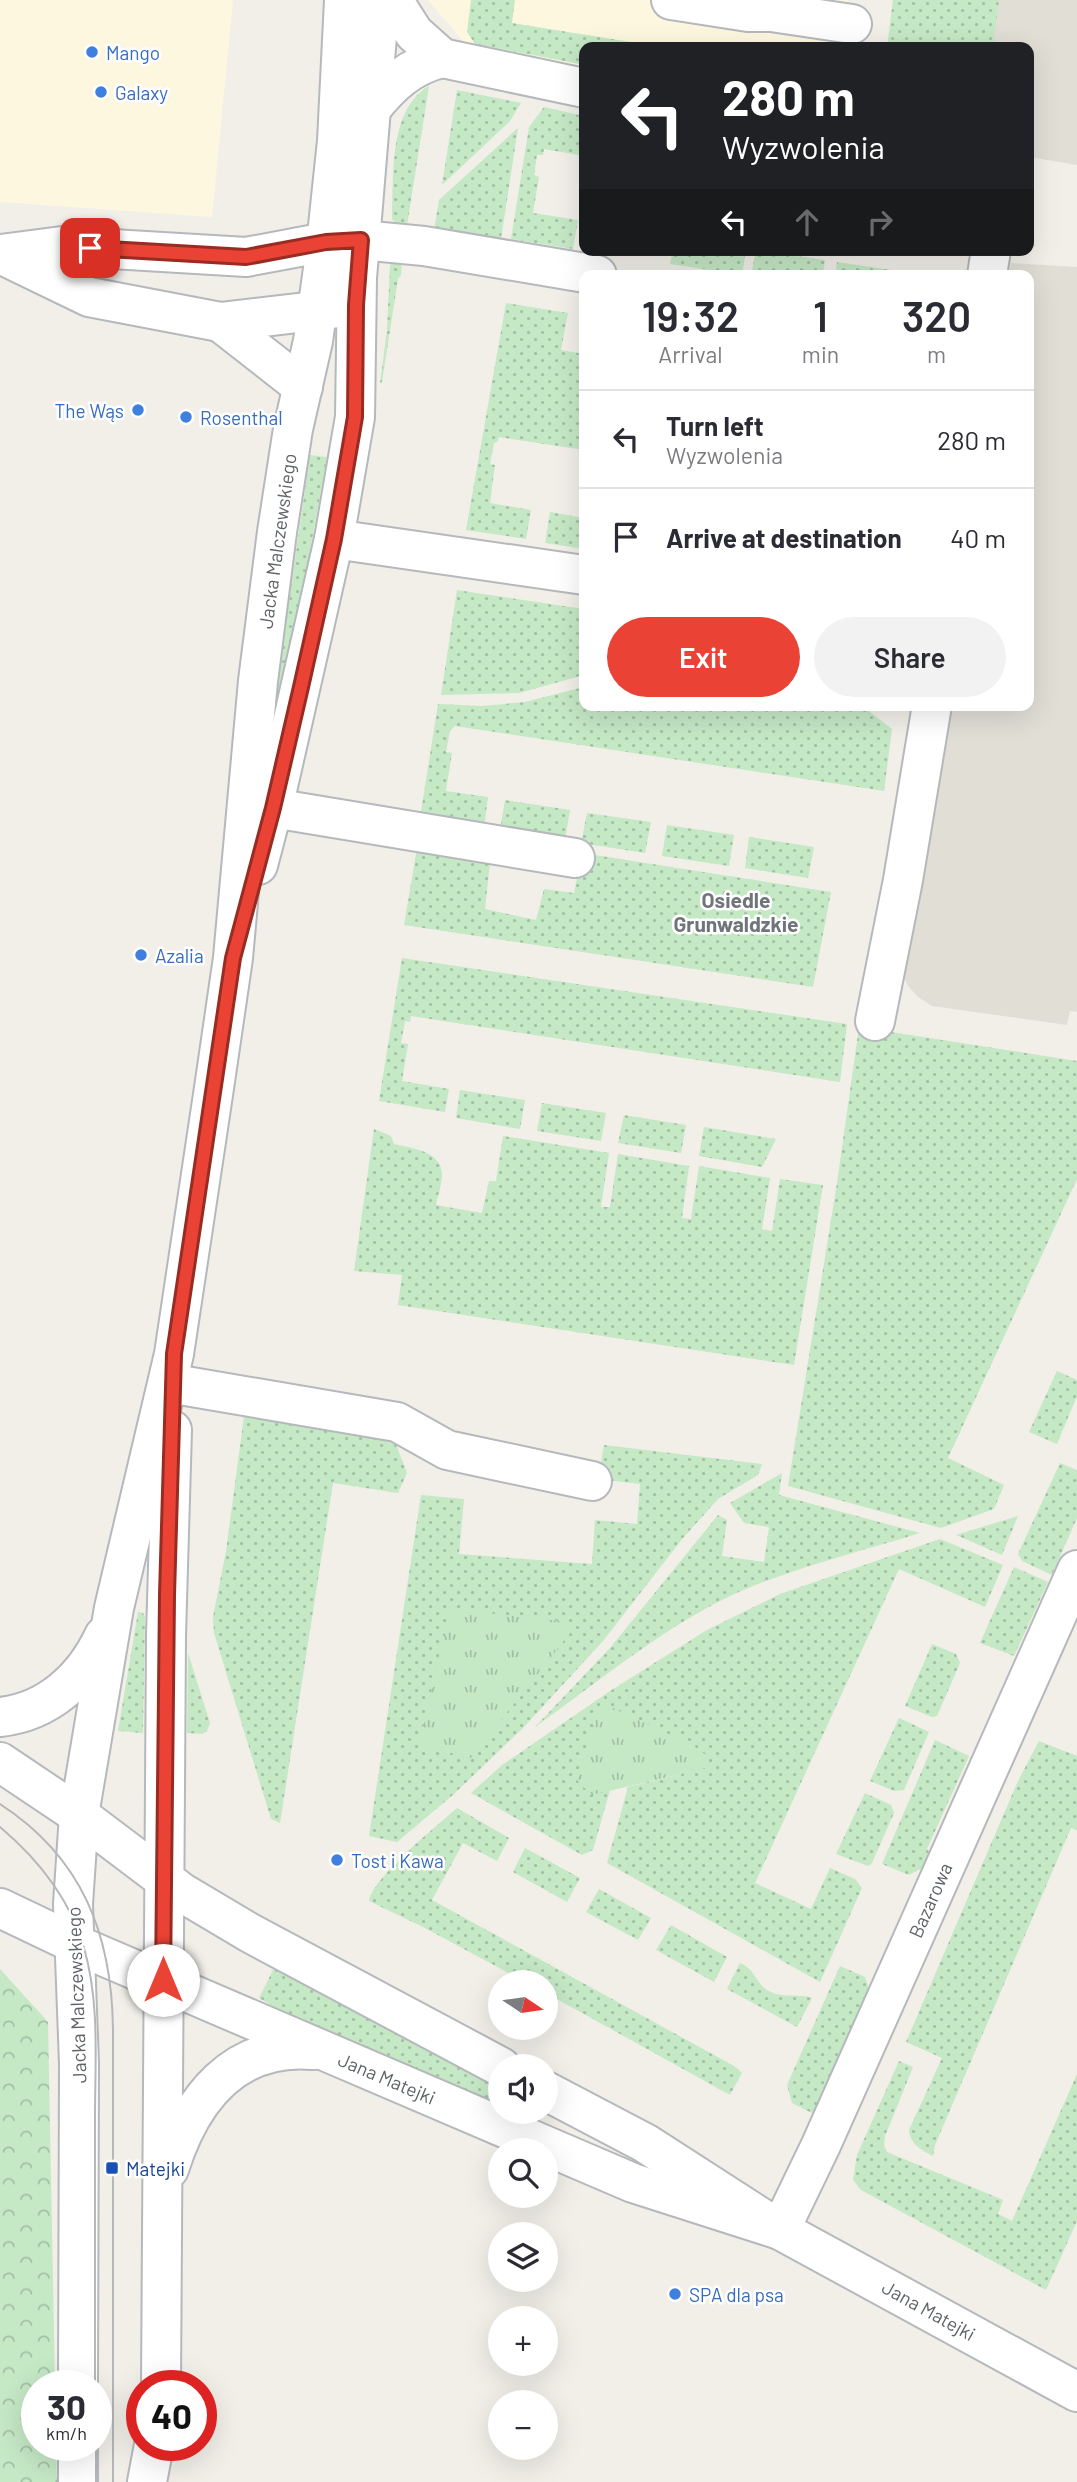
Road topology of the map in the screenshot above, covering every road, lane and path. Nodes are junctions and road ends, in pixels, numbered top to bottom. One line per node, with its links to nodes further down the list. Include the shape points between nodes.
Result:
1 (344, 0): 10 (street, Jacka Malczewskiego, via 337,141)
2 (380, 0): 9 (street, Jacka Malczewskiego)
3 (393, 0): 7 (street, via 414,33)
4 (671, 0): 5 (street, via 748,12)
5 (772, 6): 6 (street)
6 (852, 24)
7 (442, 58): 8 (street); 9 (street, via 407,72)
8 (579, 87)
9 (370, 109): 10 (street, Jacka Malczewskiego)
10 (344, 241): 11 (street, via 246,257 62,246); 12 (street, via 424,246); 13 (street, Jacka Malczewskiego); 14 (street, Jacka Malczewskiego)
11 (1, 254): 15 (street, via 89,297)
12 (579, 272)
13 (356, 305): 14 (street); 17 (street, Jacka Malczewskiego, via 355,417)
14 (317, 312): 15 (street); 16 (street, Jacka Malczewskiego)
15 (220, 322): 16 (street)
16 (303, 387): 22 (street, Jacka Malczewskiego, via 277,532 258,681)
17 (334, 539): 18 (street); 20 (street, Jacka Malczewskiego)
18 (579, 574)
19 (931, 711): 23 (street)
20 (273, 808): 21 (street); 22 (street, Jacka Malczewskiego)
21 (575, 858)
22 (233, 958): 24 (street, Jacka Malczewskiego)
23 (875, 1021)
24 (174, 1369): 25 (street, via 397,1422 447,1450); 27 (street, Jacka Malczewskiego); 31 (street, Jacka Malczewskiego)
25 (592, 1481)
26 (1077, 1570): 39 (street, Bazarowa)
27 (114, 1608): 28 (street, Jacka Malczewskiego, via 98,1648 64,1691 35,1709); 30 (street, Jacka Malczewskiego)
28 (0, 1717)
29 (0, 1762): 30 (street)
30 (79, 1815): 31 (street); 33 (street, Jacka Malczewskiego)
31 (164, 1881): 34 (street, Jacka Malczewskiego); 36 (street, via 250,1933)
32 (0, 1908): 33 (street, Jana Matejki)
33 (73, 1943): 34 (street, Jana Matejki); 40 (street, Jacka Malczewskiego, via 79,2063)
34 (163, 1980): 35 (street, Jana Matejki); 38 (street, Jacka Malczewskiego)
35 (330, 2053): 38 (street, Jacka Malczewskiego, via 283,2049 256,2056 224,2076 187,2124); 39 (street, Jana Matejki, via 633,2183)
36 (488, 2060)
37 (558, 2097): 39 (street, Jana Matejki, via 645,2143)
38 (163, 2198): 41 (street, Jacka Malczewskiego)
39 (780, 2230): 42 (street, Jana Matejki)
40 (78, 2370)
41 (161, 2370)
42 (1077, 2392)
43 (78, 2461): 45 (street)
44 (151, 2461): 46 (street)
45 (78, 2482)
46 (147, 2482)

